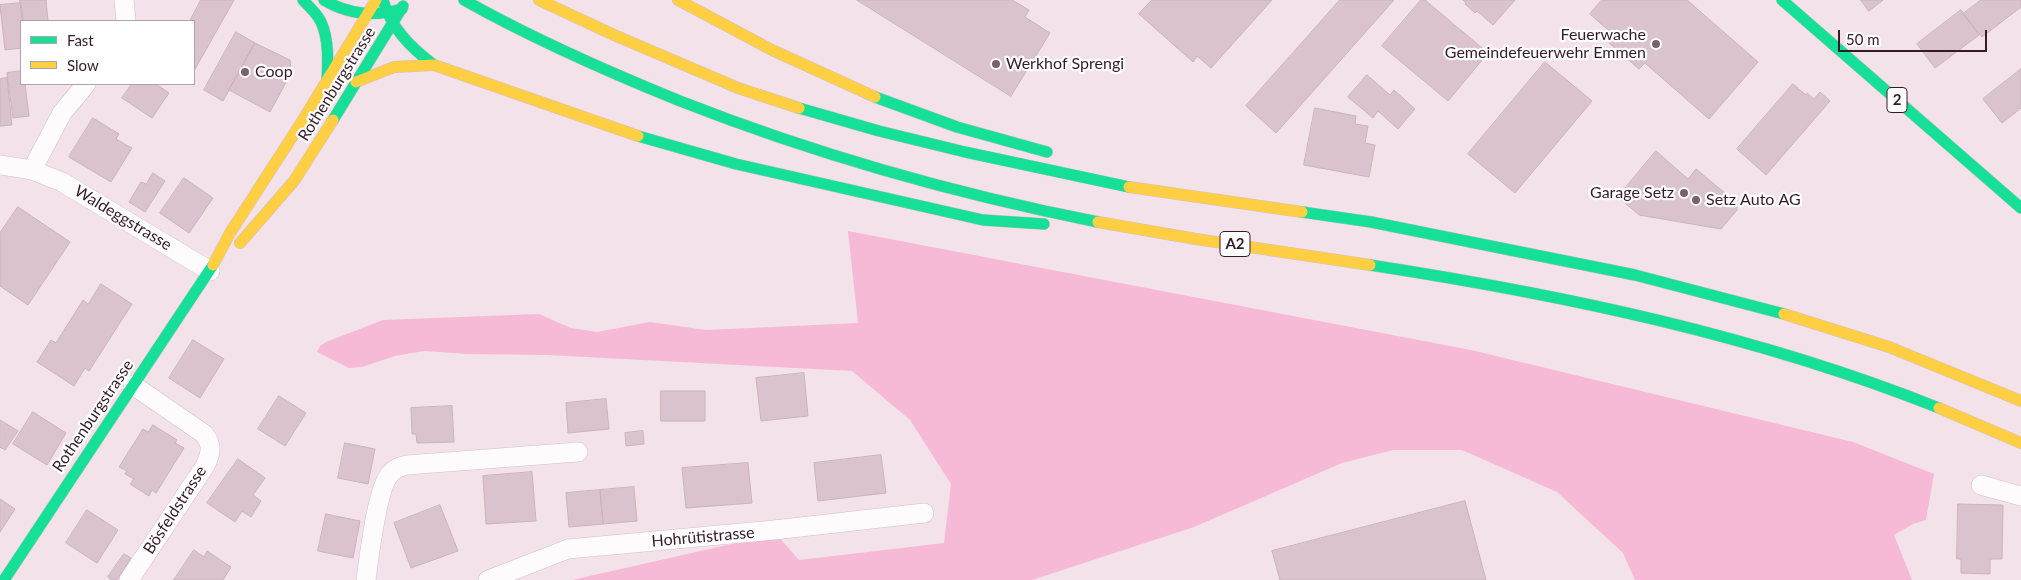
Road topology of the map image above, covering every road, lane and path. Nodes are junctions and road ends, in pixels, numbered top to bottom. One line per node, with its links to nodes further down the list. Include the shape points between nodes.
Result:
1 (124, 0): 13 (street)
2 (303, 0): 15 (main road, via 323,28)
3 (324, 0): 11 (main road, via 347,11)
4 (376, 0): 11 (main road, Rothenburgstrasse)
5 (383, 0): 12 (main road)
6 (464, 0): 24 (main road, A2, via 596,67 727,121 851,162 985,197)
7 (539, 0): 23 (main road, via 614,36 738,88 879,131 1125,186)
8 (678, 0): 18 (main road, via 870,96 971,131)
9 (1782, 0): 21 (main road, 2)
10 (404, 4): 12 (main road)
11 (368, 14): 12 (main road); 15 (main road, Rothenburgstrasse)
12 (391, 18): 14 (main road, via 416,52); 16 (main road, Rothenburgstrasse)
13 (126, 20)
14 (434, 65): 16 (main road, via 394,67); 24 (main road, via 596,122 736,164 983,220)
15 (327, 82): 25 (main road, Rothenburgstrasse, via 230,233)
16 (356, 82): 25 (main road, Rothenburgstrasse, via 294,181 242,241)
17 (85, 85): 20 (street, via 62,113)
18 (1057, 154)
19 (0, 166): 20 (street, Waldeggstrasse)
20 (32, 170): 25 (street, Waldeggstrasse, via 49,175 87,196)
21 (2018, 200)
22 (1311, 202): 23 (main road)
23 (1370, 222): 27 (main road, via 1636,275 1777,312 1889,347)
24 (1141, 229): 28 (main road, A2, via 1430,275 1577,301 1664,321 1791,356 1909,396)
25 (210, 271): 26 (main road, Rothenburgstrasse)
26 (133, 385): 33 (main road, Rothenburgstrasse); 34 (street, Bösfeldstrasse, via 204,434 211,448 205,466)
27 (2021, 401)
28 (2021, 443)
29 (578, 452): 35 (street, via 407,465 395,469 384,484)
30 (1981, 485): 31 (street)
31 (2021, 496)
32 (924, 513): 36 (street, Hohrütistrasse, via 568,549)
33 (4, 580)
34 (129, 580)
35 (366, 580)
36 (488, 580)

